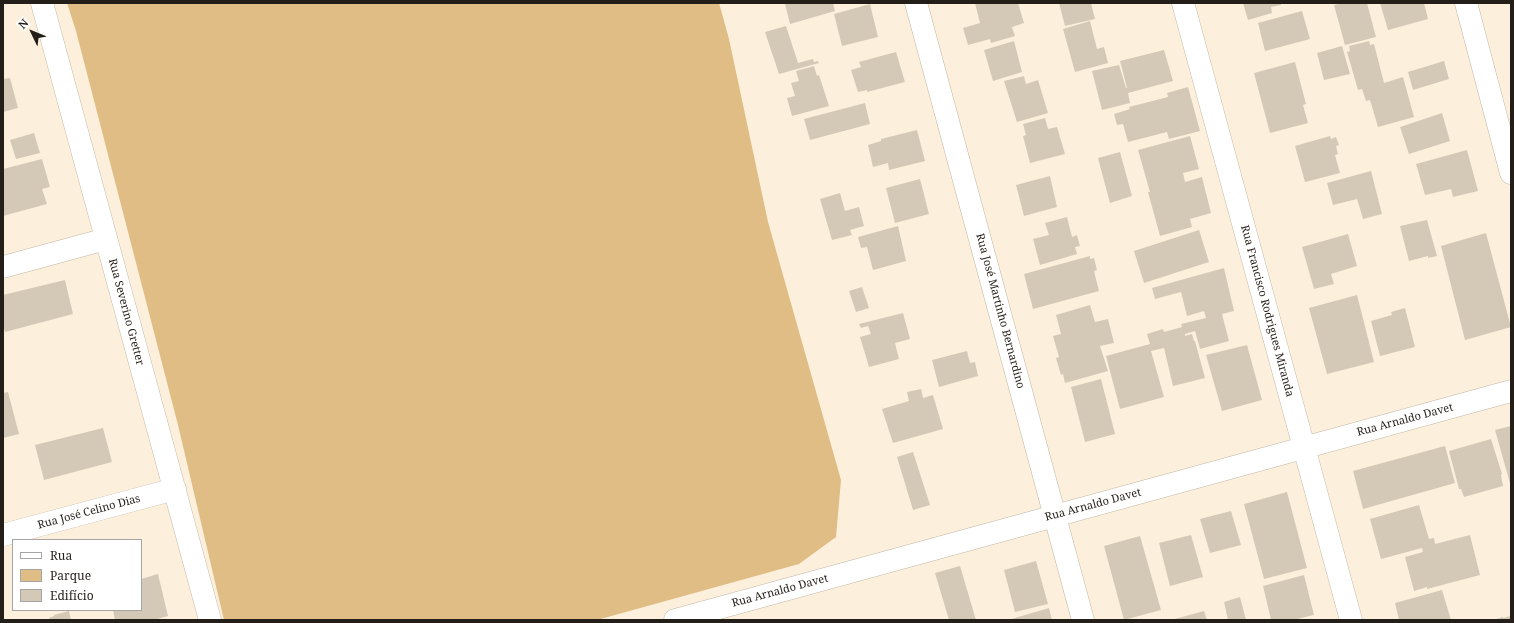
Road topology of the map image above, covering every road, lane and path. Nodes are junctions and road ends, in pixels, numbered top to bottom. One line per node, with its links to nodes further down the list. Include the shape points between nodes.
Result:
1 (42, 3): 6 (street, Rua Severino Gretter)
2 (916, 3): 11 (street, Rua José Martinho Bernardino)
3 (1184, 3): 9 (street, Rua Francisco Rodrigues Miranda)
4 (1466, 3): 5 (street)
5 (1511, 173)
6 (106, 239): 7 (street); 10 (street, Rua Severino Gretter)
7 (3, 267)
8 (1511, 391): 9 (street, Rua Arnaldo Davet)
9 (1304, 447): 11 (street, Rua Arnaldo Davet); 16 (street, Rua Francisco Rodrigues Miranda)
10 (175, 489): 12 (street, Rua José Celino Dias); 13 (street, Rua Severino Gretter)
11 (1055, 516): 14 (street, Rua Arnaldo Davet); 15 (street, Rua José Martinho Bernardino)
12 (3, 535)
13 (210, 620)
14 (675, 620)
15 (1083, 620)
16 (1351, 620)

